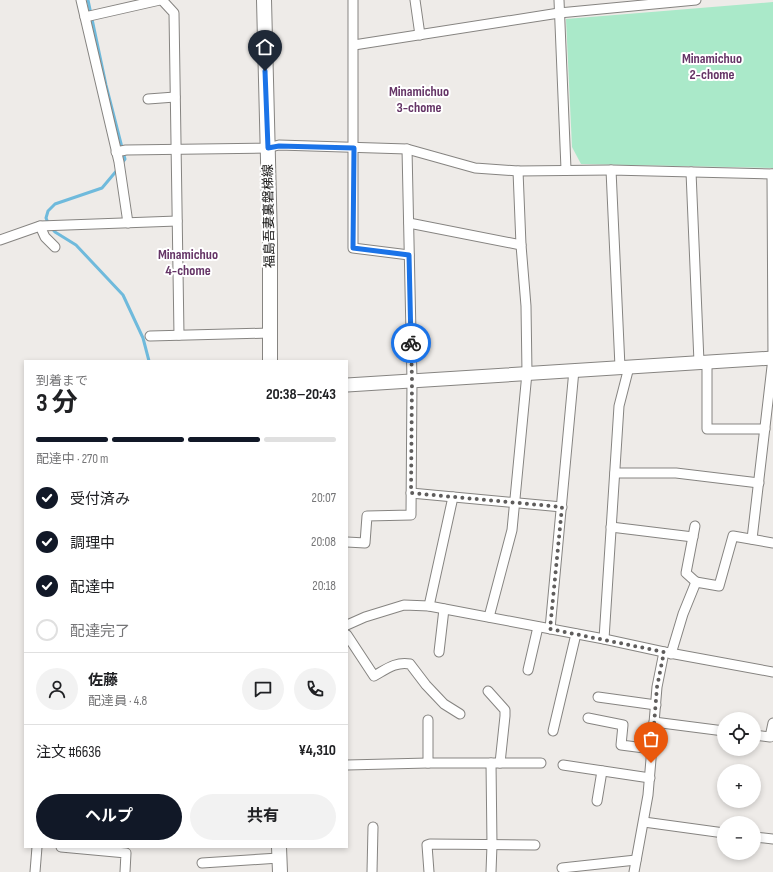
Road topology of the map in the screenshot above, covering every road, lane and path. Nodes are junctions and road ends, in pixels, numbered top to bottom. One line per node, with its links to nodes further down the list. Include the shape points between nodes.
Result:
1 (81, 0): 9 (street)
2 (161, 0): 9 (street); 12 (street, via 174,13)
3 (264, 0): 14 (main road, 福島吾妻裏磐梯線)
4 (353, 0): 11 (street)
5 (415, 0): 10 (street)
6 (559, 0): 8 (street)
7 (696, 0): 8 (street)
8 (559, 13): 10 (street); 19 (street)
9 (90, 16): 18 (street)
10 (420, 35): 11 (street)
11 (354, 45): 15 (street)
12 (175, 97): 13 (street); 17 (street)
13 (148, 99)
14 (268, 148): 15 (street); 17 (street); 32 (main road, 福島吾妻裏磐梯線)
15 (354, 148): 16 (street); 31 (street, via 353,248)
16 (407, 149): 20 (street, via 475,168); 26 (street)
17 (176, 150): 18 (street); 24 (street)
18 (121, 151): 25 (street, via 119,162)
19 (566, 169): 20 (street); 21 (street)
20 (518, 170): 29 (street)
21 (611, 170): 22 (street); 38 (street)
22 (690, 172): 23 (street); 37 (street)
23 (772, 174): 35 (street)
24 (177, 221): 25 (street); 33 (street)
25 (128, 223): 27 (street)
26 (409, 223): 29 (street); 31 (street)
27 (40, 226): 28 (street); 30 (street)
28 (0, 240)
29 (521, 245): 40 (street, via 526,306)
30 (55, 246)
31 (409, 255): 41 (street)
32 (269, 334): 33 (street); 36 (main road, 福島吾妻裏磐梯線)
33 (178, 335): 34 (street)
34 (150, 336)
35 (773, 358): 37 (street); 43 (street)
36 (270, 360)
37 (703, 362): 38 (street); 43 (street, via 707,429)
38 (625, 367): 39 (street); 44 (street, via 619,406)
39 (574, 370): 40 (street); 49 (street)
40 (527, 373): 41 (street); 48 (street)
41 (412, 380): 42 (street); 46 (street)
42 (348, 385)
43 (765, 429): 45 (street)
44 (615, 473): 45 (street, via 676,473); 51 (street)
45 (759, 483): 53 (street)
46 (411, 493): 47 (street); 54 (street, via 411,515 367,516 365,543)
47 (453, 497): 48 (street); 57 (street)
48 (515, 503): 49 (street); 59 (street, via 508,548)
49 (562, 507): 62 (street)
50 (695, 526): 52 (street)
51 (611, 527): 52 (street); 65 (street)
52 (693, 537): 56 (street, via 686,573)
53 (752, 539): 55 (street); 56 (street, via 733,536 719,586)
54 (348, 542)
55 (773, 543)
56 (696, 582): 67 (street)
57 (429, 606): 58 (street); 60 (street, via 404,605)
58 (444, 609): 59 (street); 66 (street)
59 (489, 617): 61 (street)
60 (348, 624)
61 (538, 627): 62 (street); 68 (street)
62 (550, 629): 63 (street)
63 (576, 634): 65 (street); 79 (street)
64 (348, 637): 73 (street, via 374,676 395,664 410,664 444,704)
65 (604, 639): 67 (street)
66 (439, 652)
67 (667, 653): 69 (street); 72 (street, via 657,687)
68 (528, 670)
69 (773, 672)
70 (488, 691): 83 (street, via 505,710)
71 (598, 697): 72 (street)
72 (656, 705): 76 (street)
73 (460, 714)
74 (588, 718): 81 (street, via 623,725 621,744)
75 (428, 720): 82 (street)
76 (654, 722): 78 (street); 81 (street)
77 (773, 723): 80 (street, via 770,737)
78 (717, 730)
79 (553, 731)
80 (761, 736)
81 (652, 749): 88 (street)
82 (428, 763): 83 (street); 85 (street)
83 (496, 763): 84 (street); 96 (street)
84 (541, 763)
85 (348, 765)
86 (563, 765): 87 (street)
87 (602, 771): 88 (street); 89 (street)
88 (650, 778): 90 (street)
89 (597, 801)
90 (644, 822): 92 (street); 100 (street)
91 (373, 827): 105 (street)
92 (717, 832)
93 (761, 838): 94 (street)
94 (773, 839)
95 (536, 844): 96 (street)
96 (492, 845): 106 (street, via 427,845); 107 (street)
97 (37, 848): 103 (street)
98 (72, 848): 104 (street, via 126,853)
99 (279, 859): 101 (street)
100 (636, 860): 102 (street); 108 (street)
101 (202, 863)
102 (562, 868)
103 (35, 872)
104 (125, 872)
105 (372, 872)
106 (429, 872)
107 (491, 872)
108 (634, 872)

